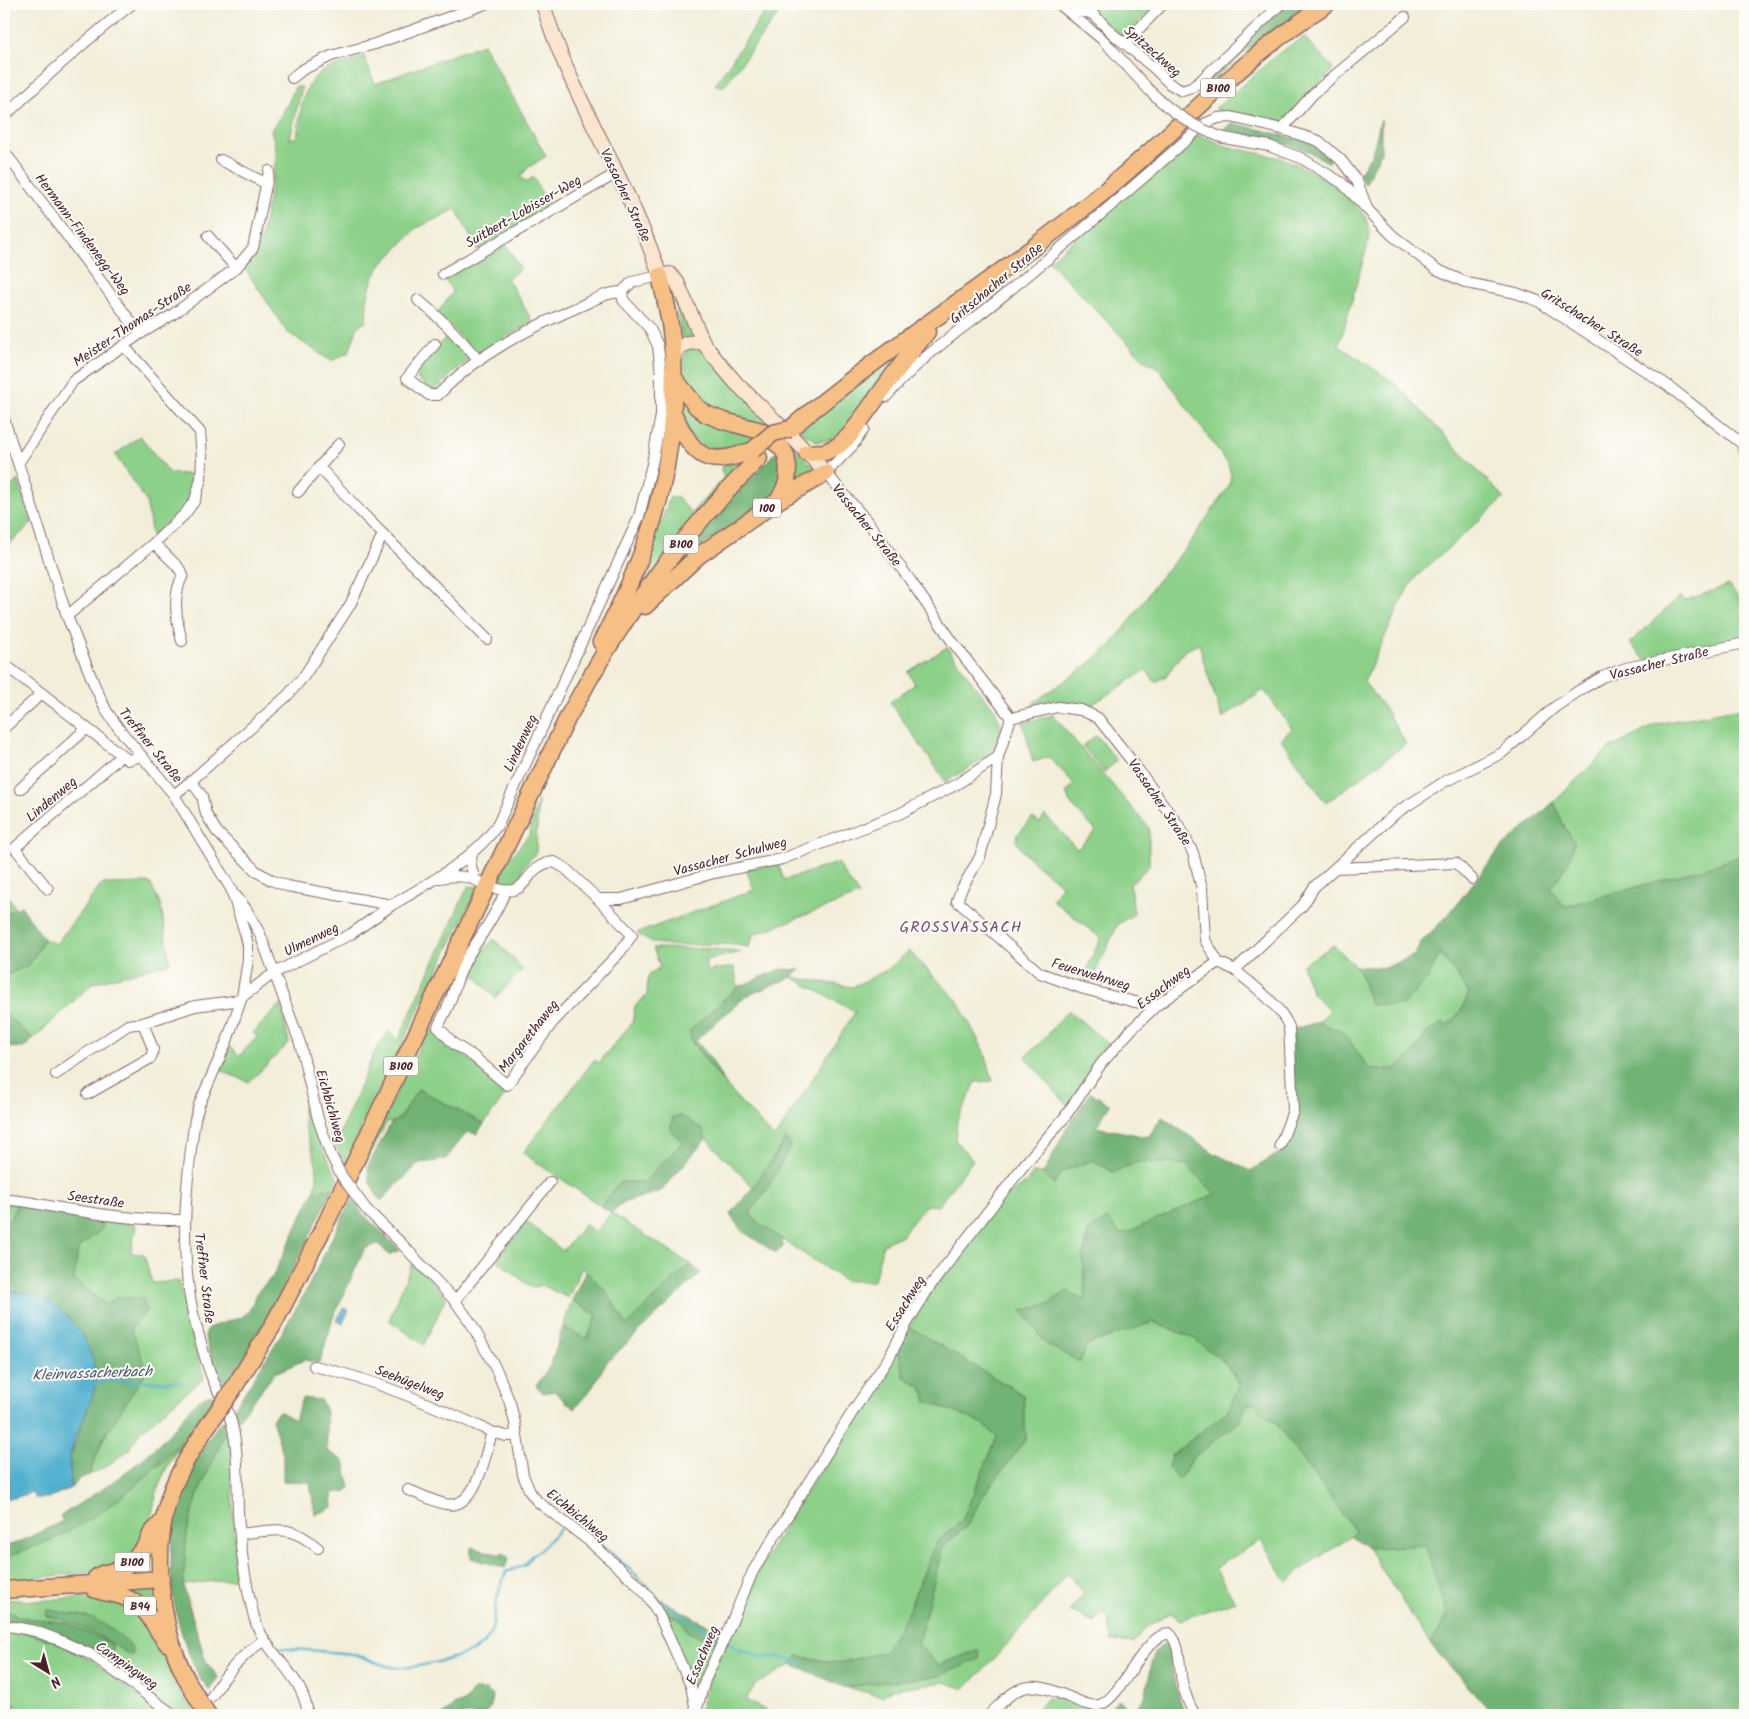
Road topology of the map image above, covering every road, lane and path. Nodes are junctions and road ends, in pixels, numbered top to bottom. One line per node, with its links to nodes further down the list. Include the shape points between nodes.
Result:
1 (132, 4): 13 (street, via 43,78)
2 (485, 4): 12 (street, via 375,44 331,56)
3 (543, 4): 18 (main road, Vassacher Straße, via 563,59)
4 (1059, 4): 9 (street, Gritschacher Straße)
5 (1080, 4): 9 (street)
6 (1163, 4): 11 (street)
7 (1281, 4): 11 (street, Spitzeckweg, via 1199,82 1182,91)
8 (1327, 4): 27 (main road, B100, via 1247,62 1096,199)
9 (1072, 13): 11 (street, Spitzeckweg, via 1094,15); 20 (street, Gritschacher Straße, bridge, via 1103,40 1151,92 1192,125 1224,138 1268,146 1302,158 1342,183)
10 (1405, 18): 14 (street, via 1313,94)
11 (1125, 43)
12 (292, 78)
13 (4, 117)
14 (1282, 128): 20 (street, Gritschacher Straße, via 1319,141 1332,151 1357,181); 43 (street, Gritschacher Straße, via 1231,117 1204,124 1004,295 921,361 898,383 853,445)
15 (4, 151): 28 (street, Hermann-Findenegg-Weg)
16 (221, 160): 19 (street)
17 (269, 171): 19 (street, Meister-Thomas-Straße)
18 (617, 173): 23 (street, Suitbert-Lobisser-Weg); 24 (main road, Vassacher Straße, via 640,220)
19 (266, 183): 22 (street, Meister-Thomas-Straße, via 253,248)
20 (1367, 208): 38 (street, Gritschacher Straße, via 1392,235 1436,269 1467,283 1516,293 1538,302 1667,385)
21 (208, 236): 22 (street)
22 (236, 268): 28 (street, Meister-Thomas-Straße)
23 (443, 274)
24 (660, 276): 25 (street, via 632,282); 29 (main road, Vassacher Straße, via 670,274 677,282); 32 (main road)
25 (622, 292): 33 (street, via 607,294 530,328); 65 (street, Lindenweg, via 624,300 655,337 660,356 661,415 639,517 498,824)
26 (418, 300): 33 (street, via 446,324)
27 (940, 316): 39 (main road, via 850,436 826,452); 40 (main road, B100, bridge, via 865,369 790,429 773,433)
28 (140, 334): 31 (street, Meister-Thomas-Straße)
29 (703, 342): 32 (main road, via 687,343); 39 (main road, Vassacher Straße, via 725,371)
30 (435, 344): 33 (street, via 407,378 429,395 438,395)
31 (124, 346): 41 (street, Meister-Thomas-Straße, via 73,381); 47 (street, via 200,432 201,479 196,500)
32 (673, 353): 34 (main road)
33 (478, 361)
34 (674, 378): 35 (main road); 45 (main road, 100, via 706,414 761,431 781,447 788,468 787,482)
35 (673, 413): 40 (main road, via 687,440 700,454 727,459); 55 (main road, via 667,466 650,532 609,627 570,699)
36 (4, 419): 41 (street, Treffner Straße)
37 (339, 444): 42 (street)
38 (1745, 446)
39 (807, 453): 43 (main road, Vassacher Straße)
40 (756, 454): 50 (main road, B100, via 684,540)
41 (19, 462): 48 (street, Treffner Straße)
42 (319, 468): 44 (street); 46 (street)
43 (826, 474): 45 (main road, 100); 56 (street, Vassacher Straße, via 870,525)
44 (298, 492)
45 (779, 500): 50 (main road, 100, via 698,556 646,605 628,630)
46 (383, 534): 49 (street); 62 (street, via 350,605 304,676 288,696)
47 (154, 543): 48 (street); 51 (street, via 183,575 175,601)
48 (68, 616): 60 (street, Treffner Straße, via 107,712)
49 (487, 639)
50 (613, 639): 55 (main road, B100)
51 (182, 641)
52 (1745, 643): 66 (street, Vassacher Straße, via 1626,668 1602,677 1555,708 1502,753 1444,782 1396,813)
53 (4, 664): 54 (street)
54 (42, 693): 57 (street); 58 (street)
55 (568, 717): 92 (main road, B100, bridge, via 325,1225 272,1327 182,1467)
56 (1011, 718): 61 (street); 75 (street, Vassacher Straße, via 1058,707 1080,710 1098,718 1181,829 1194,852 1202,889 1206,940)
57 (4, 728)
58 (87, 728): 59 (street); 63 (street, Lindenweg)
59 (122, 755): 60 (street, via 128,760); 70 (street, Lindenweg, via 15,848)
60 (142, 756): 64 (street, Treffner Straße)
61 (998, 757): 73 (street, Vassacher Schulweg, via 957,784 900,814 782,859 714,873 644,894); 79 (street, Feuerwehrweg, via 996,794 980,857 956,901 1040,973 1084,989)
62 (191, 781): 64 (street); 74 (street, via 202,796 206,814 217,832 256,871 287,886)
63 (20, 789)
64 (174, 795): 71 (street, Treffner Straße)
65 (473, 851): 68 (street, Lindenweg); 68 (street, via 470,862 478,881 449,876)
66 (1336, 868): 67 (street, via 1456,863); 76 (street, Vassacher Straße)
67 (1472, 878)
68 (436, 879): 74 (street, Lindenweg)
69 (492, 888): 72 (street)
70 (48, 889)
71 (231, 889): 77 (street, Eichbichlweg, via 260,934); 78 (street, Treffner Straße, via 248,945)
72 (505, 892): 73 (street, via 520,889 540,866 554,862); 73 (street, Margarethaweg, via 461,969 438,1027 454,1044 507,1085 553,1022 620,952 632,935)
73 (598, 899)
74 (392, 905): 77 (street, Ulmenweg, via 351,934)
75 (1218, 962): 76 (street); 79 (street, Essachweg)
76 (1235, 970): 83 (street, via 1276,1007 1289,1027 1293,1111)
77 (274, 973): 78 (street, Ulmenweg); 87 (street, Eichbichlweg, bridge, via 300,1043 318,1119 330,1153 346,1183 366,1209)
78 (242, 997): 80 (street, via 189,1008); 86 (street, Treffner Straße, via 195,1119)
79 (1157, 1005): 102 (street, Essachweg, via 1101,1064 1064,1118 930,1286 890,1356 752,1571 705,1680)
80 (143, 1023): 81 (street, via 128,1025); 82 (street, via 153,1049 151,1058)
81 (56, 1074)
82 (88, 1094)
83 (1280, 1145)
84 (550, 1182): 87 (street)
85 (4, 1200): 86 (street, Seestraße, via 157,1221)
86 (184, 1220): 93 (street, Treffner Straße, via 187,1268 197,1327 213,1380 232,1426)
87 (455, 1301): 90 (street, Eichbichlweg, via 482,1340 497,1371 510,1403)
88 (314, 1366): 89 (street, Seehügelweg, via 388,1387)
89 (492, 1432): 90 (street, Seehügelweg); 91 (street, via 476,1483 462,1502 445,1504)
90 (517, 1435): 102 (street, Eichbichlweg, via 523,1475 537,1501 589,1541 648,1596 692,1686)
91 (408, 1490)
92 (163, 1521): 95 (main road, B100); 96 (main road, B100, via 132,1561 122,1569 102,1574)
93 (240, 1534): 94 (street, via 284,1530 295,1532); 99 (street, Treffner Straße, via 242,1568)
94 (318, 1548)
95 (161, 1579): 96 (main road, B94); 100 (main road, B94)
96 (85, 1585): 97 (main road, B94); 100 (main road, B94, via 120,1595 140,1605)
97 (4, 1590)
98 (4, 1624): 103 (street, Campingweg, via 35,1631 92,1655)
99 (264, 1640): 101 (street, via 248,1651); 105 (street, Treffner Straße, via 295,1679)
100 (175, 1653): 104 (main road, B94, via 184,1676)
101 (212, 1696)
102 (695, 1712)
103 (174, 1715)
104 (208, 1715)
105 (308, 1715)
106 (989, 1715): 107 (street, via 1011,1695 1031,1687 1044,1687 1090,1705 1101,1704 1111,1696 1147,1648 1169,1633 1175,1641 1186,1696)
107 (1195, 1715)

